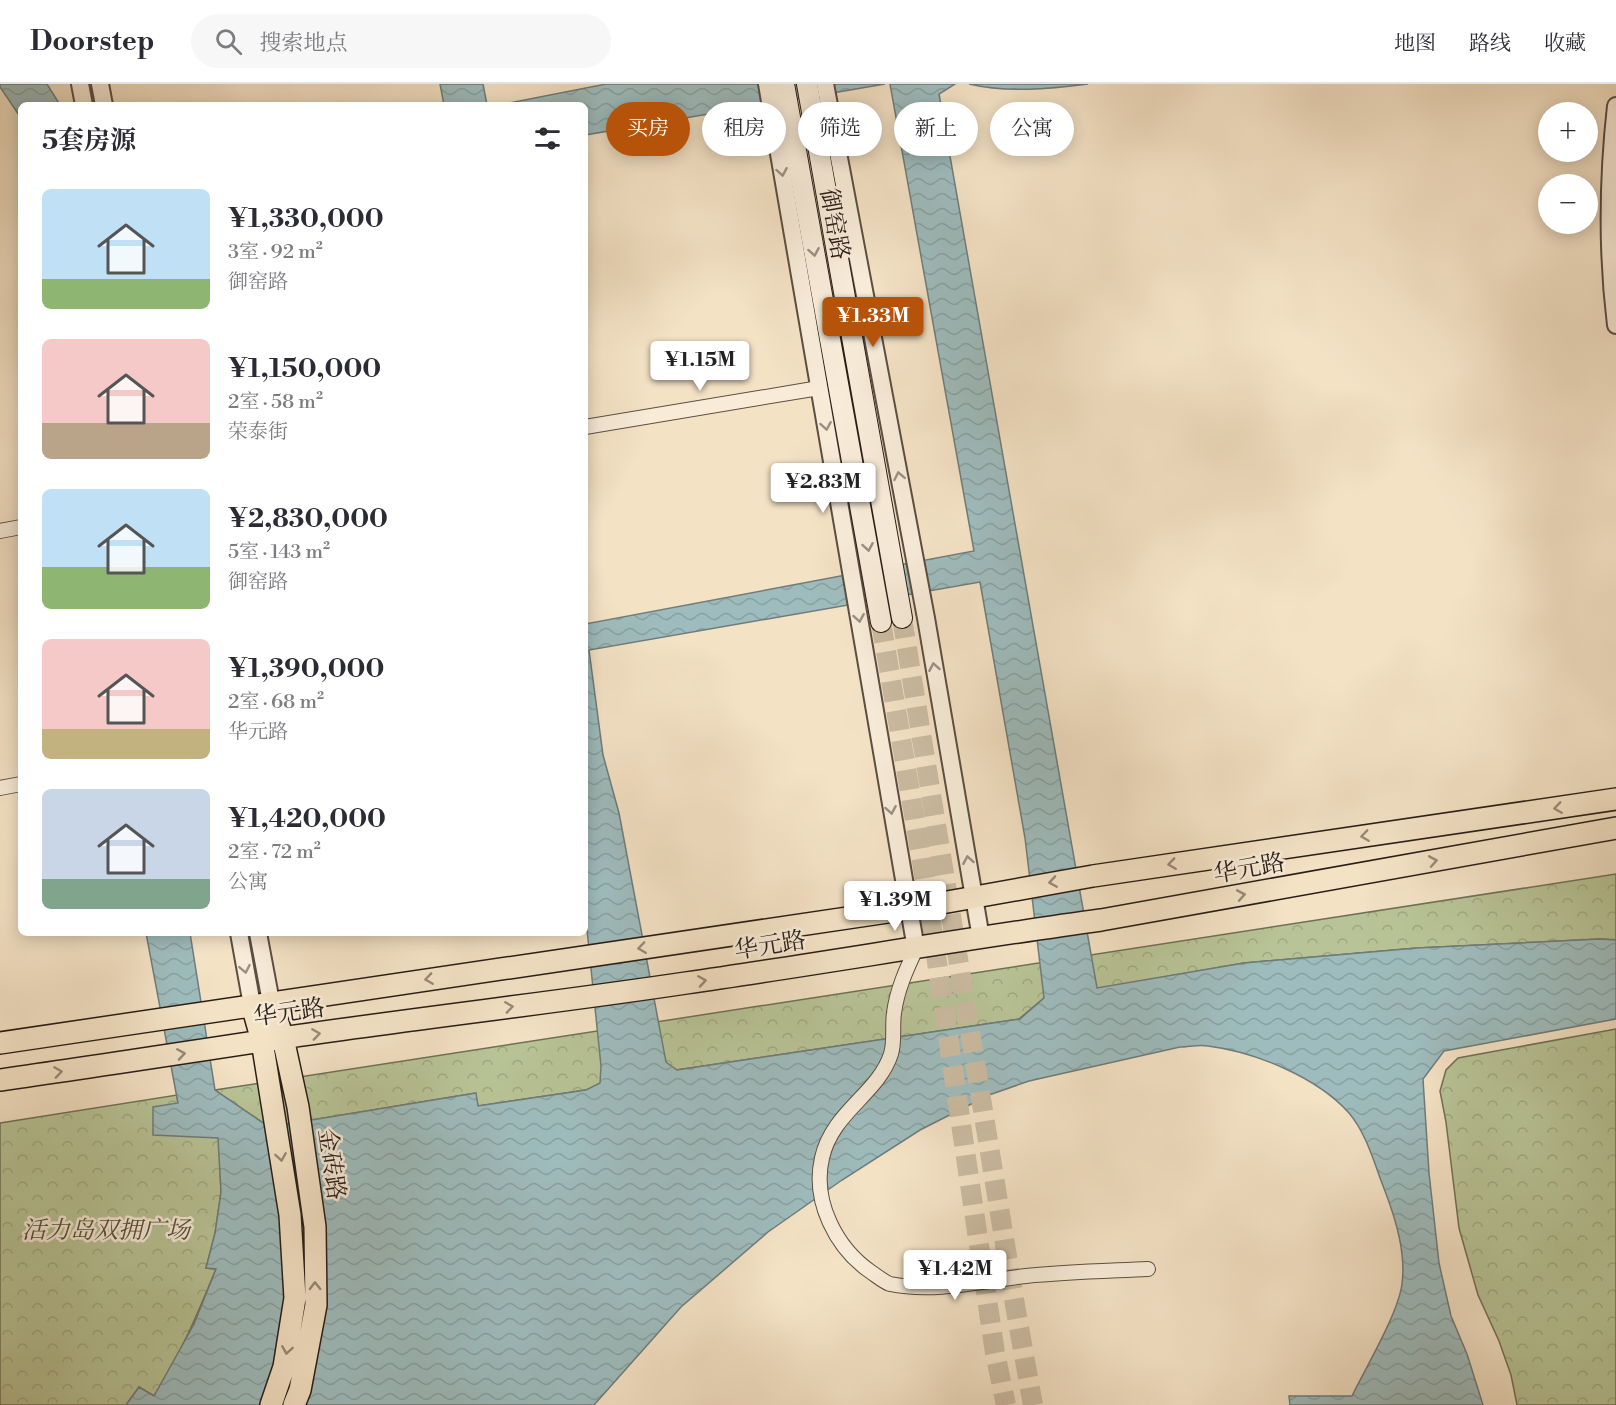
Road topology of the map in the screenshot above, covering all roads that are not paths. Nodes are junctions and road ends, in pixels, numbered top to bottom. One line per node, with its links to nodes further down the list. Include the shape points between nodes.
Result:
1 (80, 84): 7 (street)
2 (100, 84): 8 (street)
3 (767, 84): 9 (street)
4 (784, 84): 10 (main road, 御窑路)
5 (807, 84): 19 (main road, 御窑路)
6 (825, 84): 25 (street, one-way to 6)
7 (83, 102)
8 (103, 102)
9 (775, 102)
10 (782, 102)
11 (1616, 106): 14 (street, via 1610,160 1611,282)
12 (786, 143): 20 (main road, 御窑路, one-way to 20)
13 (786, 155): 15 (street, one-way to 15)
14 (1616, 325)
15 (819, 388): 16 (street); 26 (street, one-way to 26)
16 (588, 426)
17 (18, 528): 18 (street)
18 (0, 531)
19 (902, 618)
20 (881, 622)
21 (18, 785): 22 (street)
22 (0, 788)
23 (1616, 800): 25 (main road, 华元路, one-way to 25, via 1093,876)
24 (1616, 828): 29 (main road, 华元路, one-way to 24)
25 (975, 898): 26 (main road, 华元路); 29 (street)
26 (908, 909): 30 (street); 31 (main road, 华元路, one-way to 31)
27 (239, 936): 31 (street, 金砖路, one-way to 31)
28 (258, 936): 31 (street, 金砖路)
29 (981, 938): 30 (main road, 华元路)
30 (916, 949): 32 (main road, 华元路, one-way to 30); 36 (street, via 900,984 892,1052 885,1067 830,1135 821,1160 821,1200 839,1241 857,1263 888,1283 931,1287)
31 (262, 1004): 32 (main road, 金砖路); 33 (main road, 金砖路); 34 (main road, 华元路)
32 (283, 1038): 33 (main road, 华元路); 38 (main road, 金砖路, one-way to 32, via 316,1305 315,1227 298,1107)
33 (262, 1041): 35 (main road, 华元路, one-way to 33); 37 (main road, 金砖路, one-way to 37, via 290,1215 295,1298 284,1367)
34 (0, 1043)
35 (0, 1080)
36 (1148, 1269)
37 (271, 1405)
38 (294, 1405)

